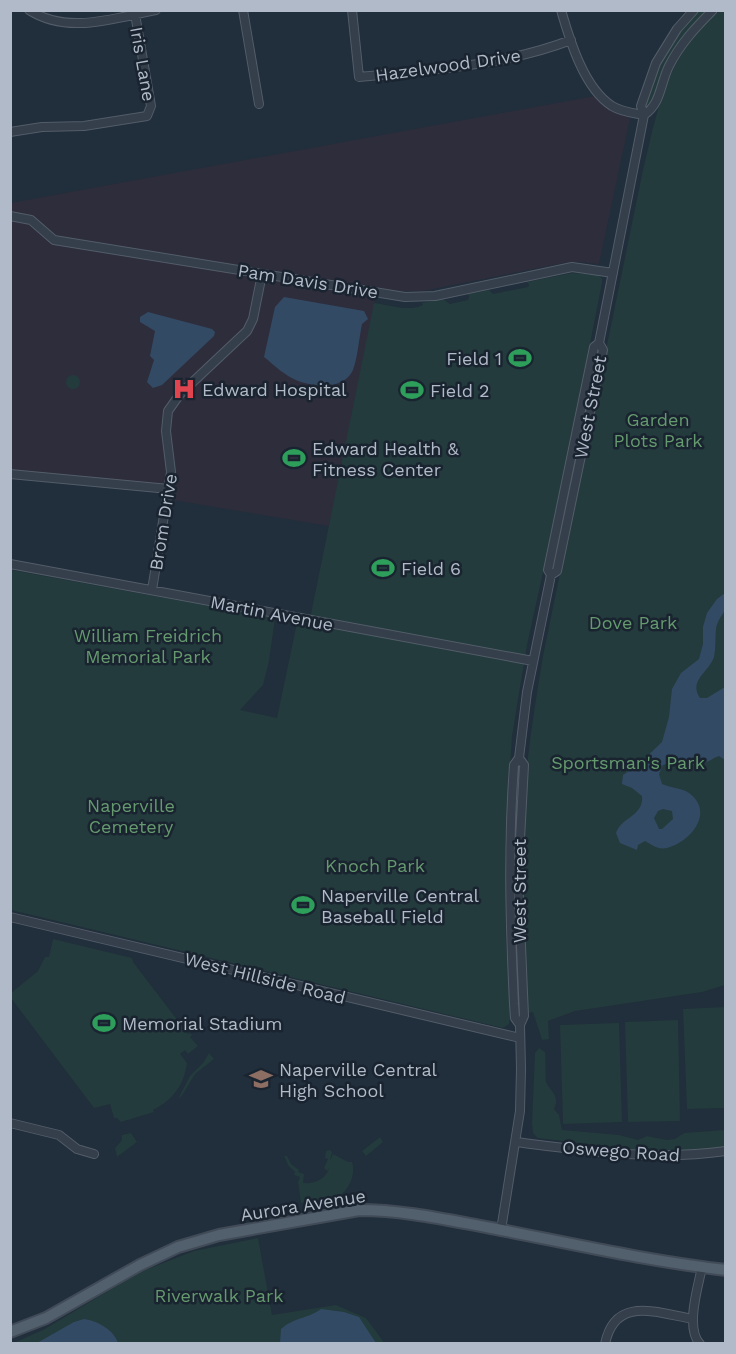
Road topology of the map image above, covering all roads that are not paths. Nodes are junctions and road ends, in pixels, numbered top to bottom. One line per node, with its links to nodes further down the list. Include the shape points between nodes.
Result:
1 (29, 10): 8 (street, via 50,20 76,24)
2 (156, 10): 8 (street)
3 (243, 10): 10 (street)
4 (352, 10): 9 (street, Hazelwood Drive, via 359,77 502,60)
5 (561, 10): 9 (street)
6 (694, 10): 11 (street, West Street, via 656,63 641,106)
7 (713, 10): 11 (street, West Street, via 684,41 669,66 654,108)
8 (135, 14): 12 (street, Iris Lane, via 149,113 138,119)
9 (570, 40): 11 (street, via 600,95 616,108)
10 (259, 104)
11 (644, 116): 14 (street, West Street)
12 (10, 132)
13 (10, 216): 15 (street, Pam Davis Drive, via 31,219 54,240)
14 (613, 273): 15 (street, Pam Davis Drive, via 572,267 435,296 405,297); 20 (street, West Street, via 599,343 594,347)
15 (262, 274): 17 (street, Brom Drive, via 247,331 180,394 168,411 166,431 172,462)
16 (10, 474): 17 (street)
17 (169, 489): 19 (street, Brom Drive)
18 (10, 564): 19 (street, Martin Avenue)
19 (152, 590): 20 (street, Martin Avenue)
20 (533, 660): 22 (street, West Street, via 519,758 524,765 518,876 524,1016 519,1025)
21 (10, 917): 22 (street, West Hillside Road)
22 (520, 1038): 24 (street, West Street)
23 (10, 1123): 26 (street, via 59,1135 76,1149)
24 (516, 1142): 25 (street, Oswego Road, via 648,1156); 27 (street, West Street)
25 (726, 1151)
26 (94, 1154)
27 (501, 1230): 28 (main road, Aurora Avenue); 31 (main road, Aurora Avenue, via 401,1212 359,1210 219,1235 153,1258 46,1318)
28 (702, 1267): 29 (main road, Aurora Avenue); 30 (street)
29 (726, 1270)
30 (693, 1319): 32 (street); 33 (street, via 627,1312 609,1329)
31 (10, 1332)
32 (697, 1342)
33 (605, 1344)

